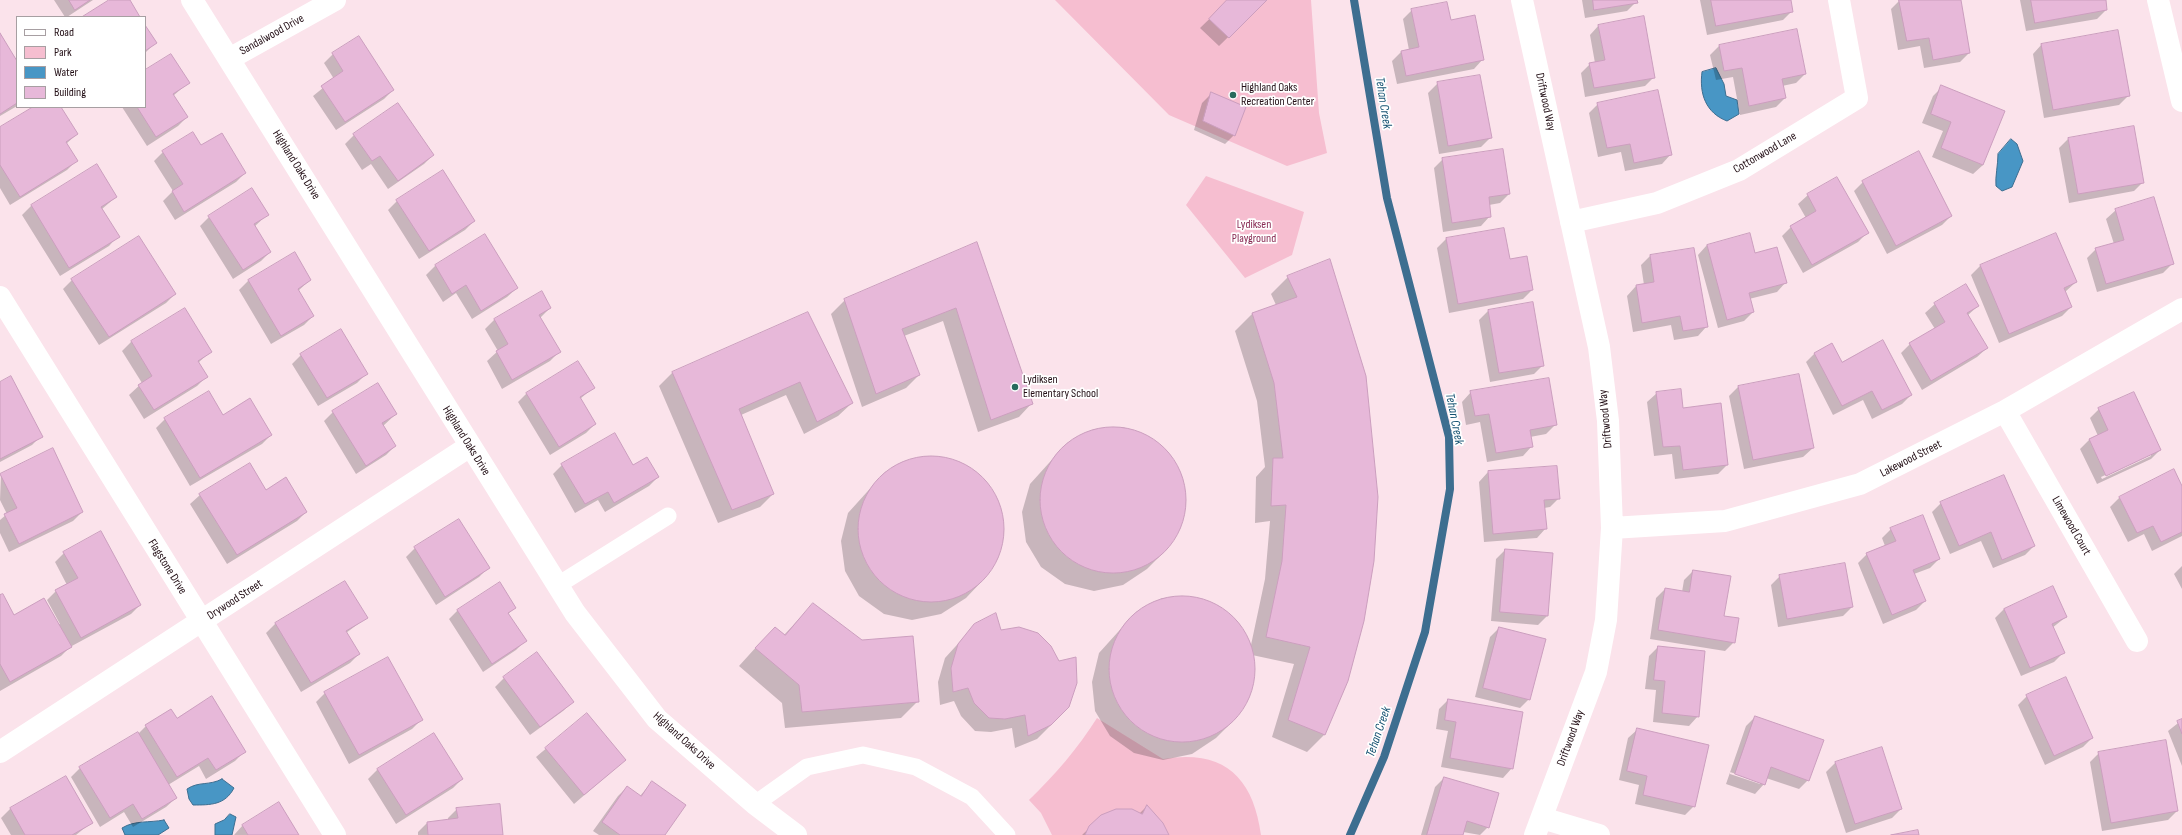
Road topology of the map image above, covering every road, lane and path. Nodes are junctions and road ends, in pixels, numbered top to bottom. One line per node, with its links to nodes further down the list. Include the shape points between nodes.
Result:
1 (192, 0): 6 (street, Highland Oaks Drive)
2 (335, 0): 6 (street, Sandalwood Drive)
3 (1522, 0): 8 (street, Driftwood Way)
4 (1839, 0): 8 (street, Cottonwood Lane, via 1857,98 1739,170 1657,203)
5 (2158, 0): 7 (street)
6 (229, 58): 12 (street, Highland Oaks Drive)
7 (2182, 101)
8 (1571, 222): 14 (street, Driftwood Way, via 1599,347 1608,421)
9 (0, 297): 16 (street, Flagstone Drive)
10 (2182, 309): 11 (street, Lakewood Street)
11 (2006, 412): 14 (street, Lakewood Street, via 1860,484 1725,521); 17 (street, Limewood Court)
12 (470, 446): 15 (street, Highland Oaks Drive); 16 (street, Drywood Street)
13 (668, 516): 15 (lane)
14 (1612, 528): 20 (street, Driftwood Way, via 1606,620 1596,672)
15 (558, 585): 19 (street, Highland Oaks Drive, via 575,613 657,719)
16 (202, 622): 18 (street, Drywood Street); 21 (street, Flagstone Drive)
17 (2137, 641)
18 (0, 752)
19 (755, 804): 22 (street, Highland Oaks Drive); 23 (lane, via 807,767 863,755 916,767 972,797)
20 (1538, 826): 24 (street)
21 (335, 835)
22 (796, 835)
23 (1006, 835)
24 (1599, 835)

